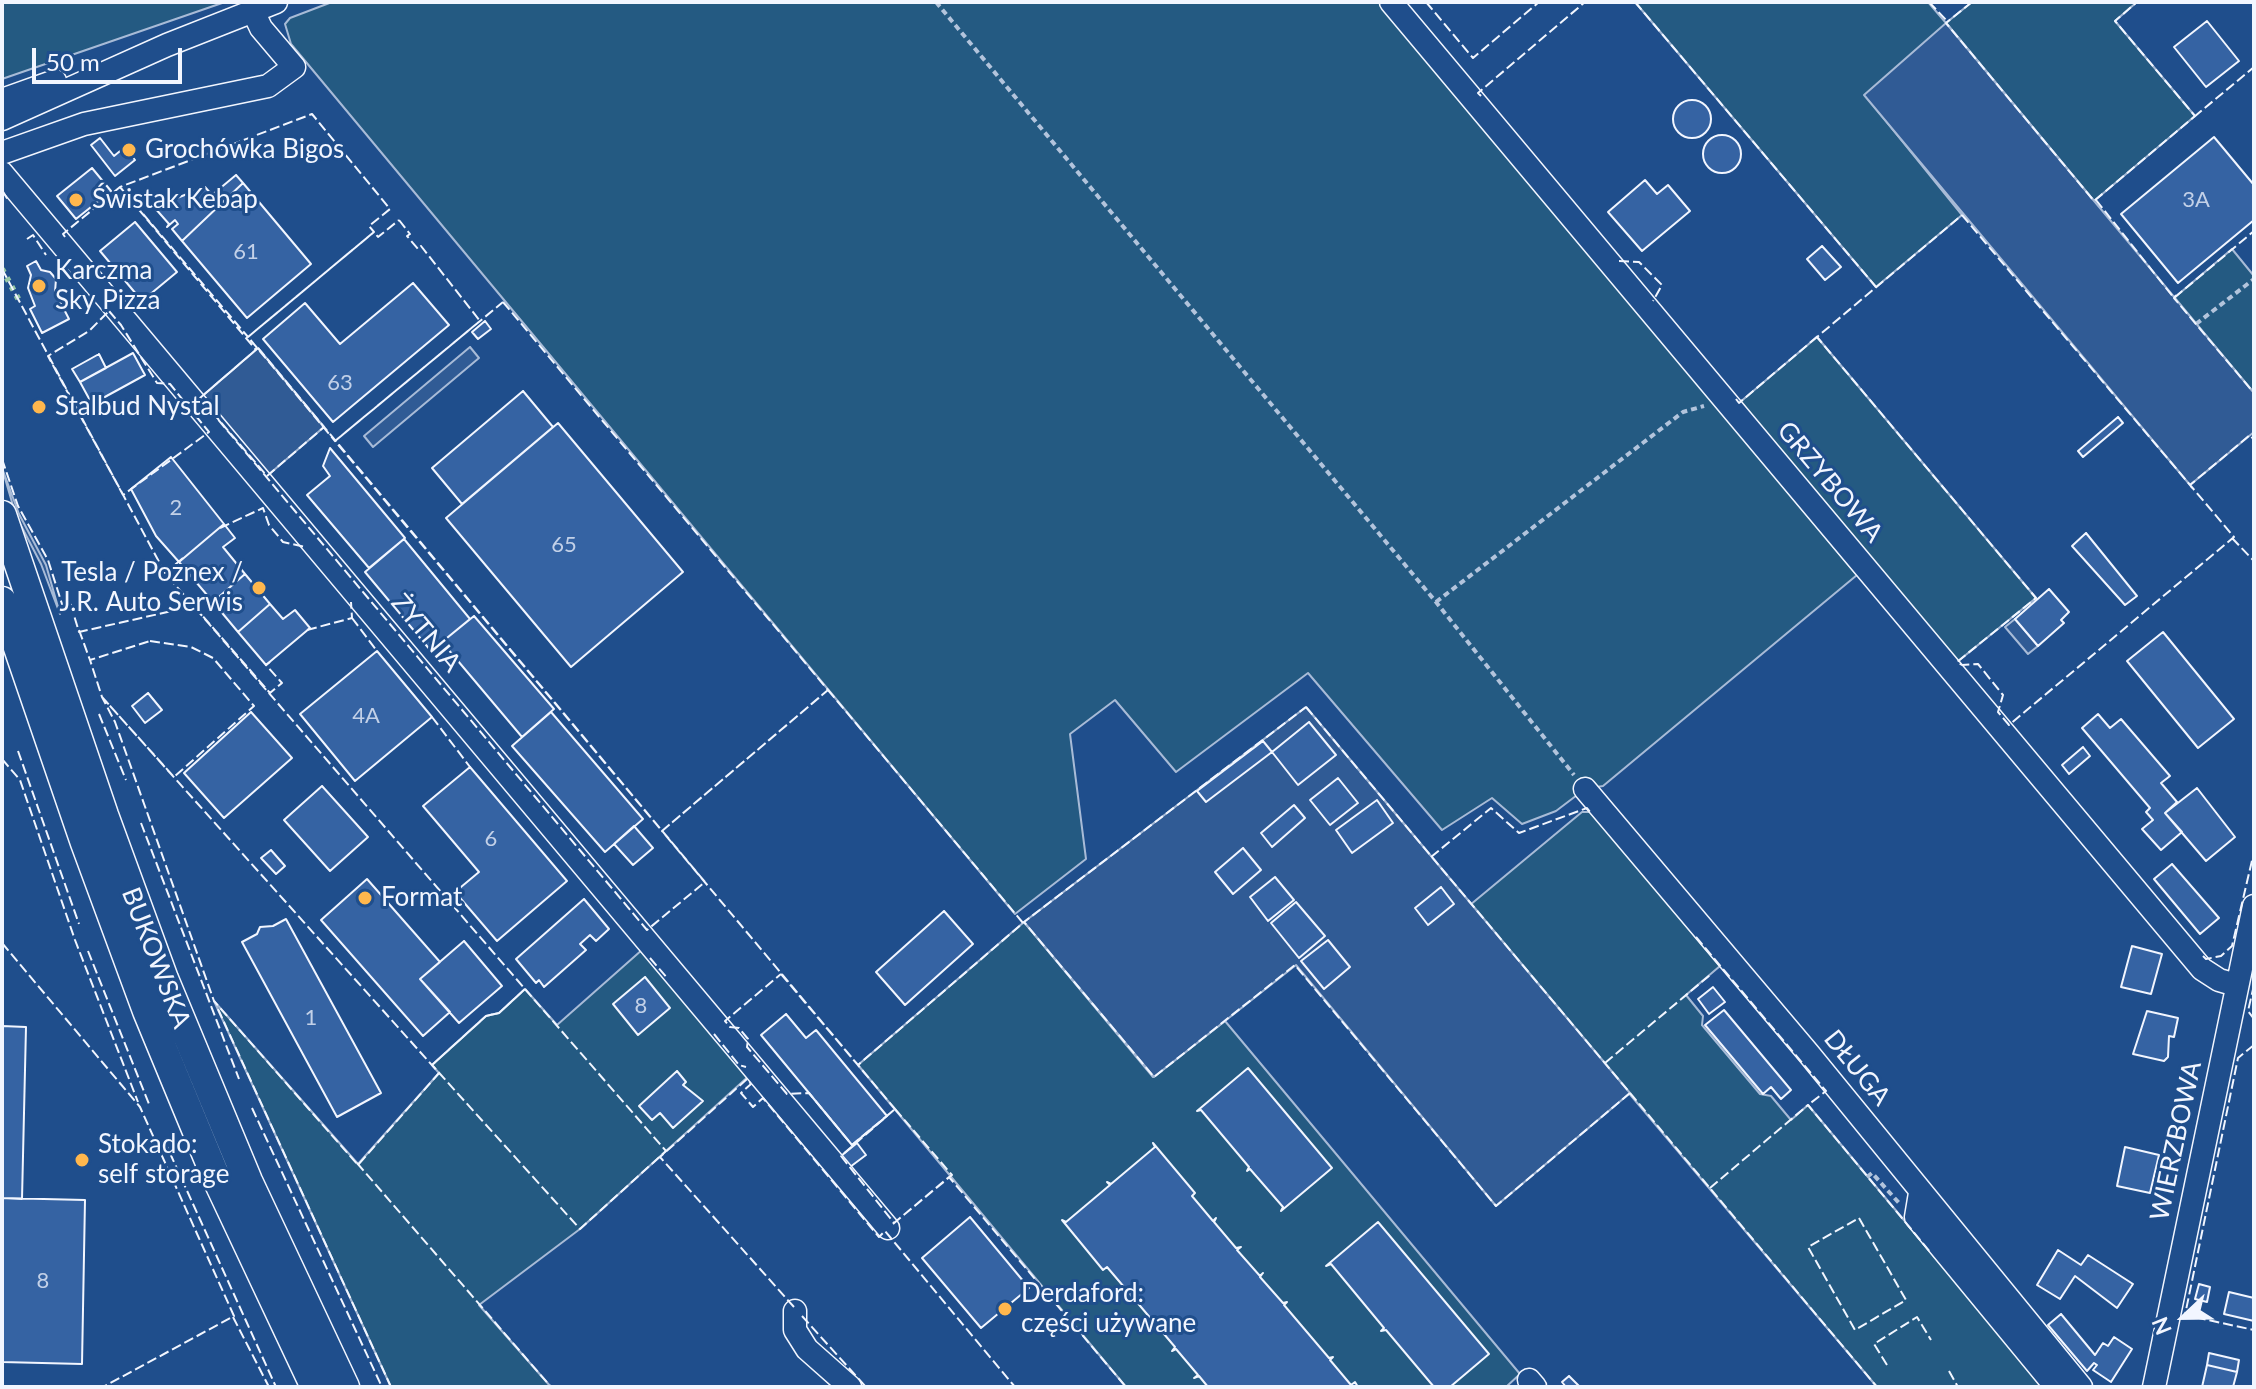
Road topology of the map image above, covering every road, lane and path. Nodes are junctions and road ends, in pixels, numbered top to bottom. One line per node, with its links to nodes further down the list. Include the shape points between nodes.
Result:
1 (276, 2): 4 (street)
2 (936, 2): 15 (path)
3 (1391, 2): 12 (street, GRZYBOWA)
4 (253, 11): 5 (street); 8 (street, via 294,67 268,86 84,124)
5 (167, 45): 6 (street); 7 (street)
6 (2, 100)
7 (2, 119)
8 (2, 153)
9 (2, 173): 22 (street, ŻYTNIA)
10 (2254, 279): 11 (path)
11 (2196, 324)
12 (1721, 396): 15 (path, via 1683,412); 18 (street, GRZYBOWA, via 2202,969)
13 (2, 515): 25 (main road, BUKOWSKA, via 164,979 248,1181)
14 (2, 601): 24 (main road, BUKOWSKA, via 147,1011 220,1187)
15 (1436, 602): 16 (path)
16 (1585, 789): 20 (street, DŁUGA)
17 (2254, 906): 18 (street, WIERZBOWA)
18 (2236, 985): 29 (street, WIERZBOWA)
19 (1867, 1177): 21 (path, via 1872,1173)
20 (1920, 1193): 21 (street); 28 (street, DŁUGA)
21 (1916, 1217): 27 (street)
22 (888, 1228)
23 (795, 1311): 26 (street, via 795,1330 807,1349)
24 (315, 1387)
25 (345, 1387)
26 (850, 1387)
27 (2056, 1387)
28 (2081, 1387)
29 (2154, 1387)

